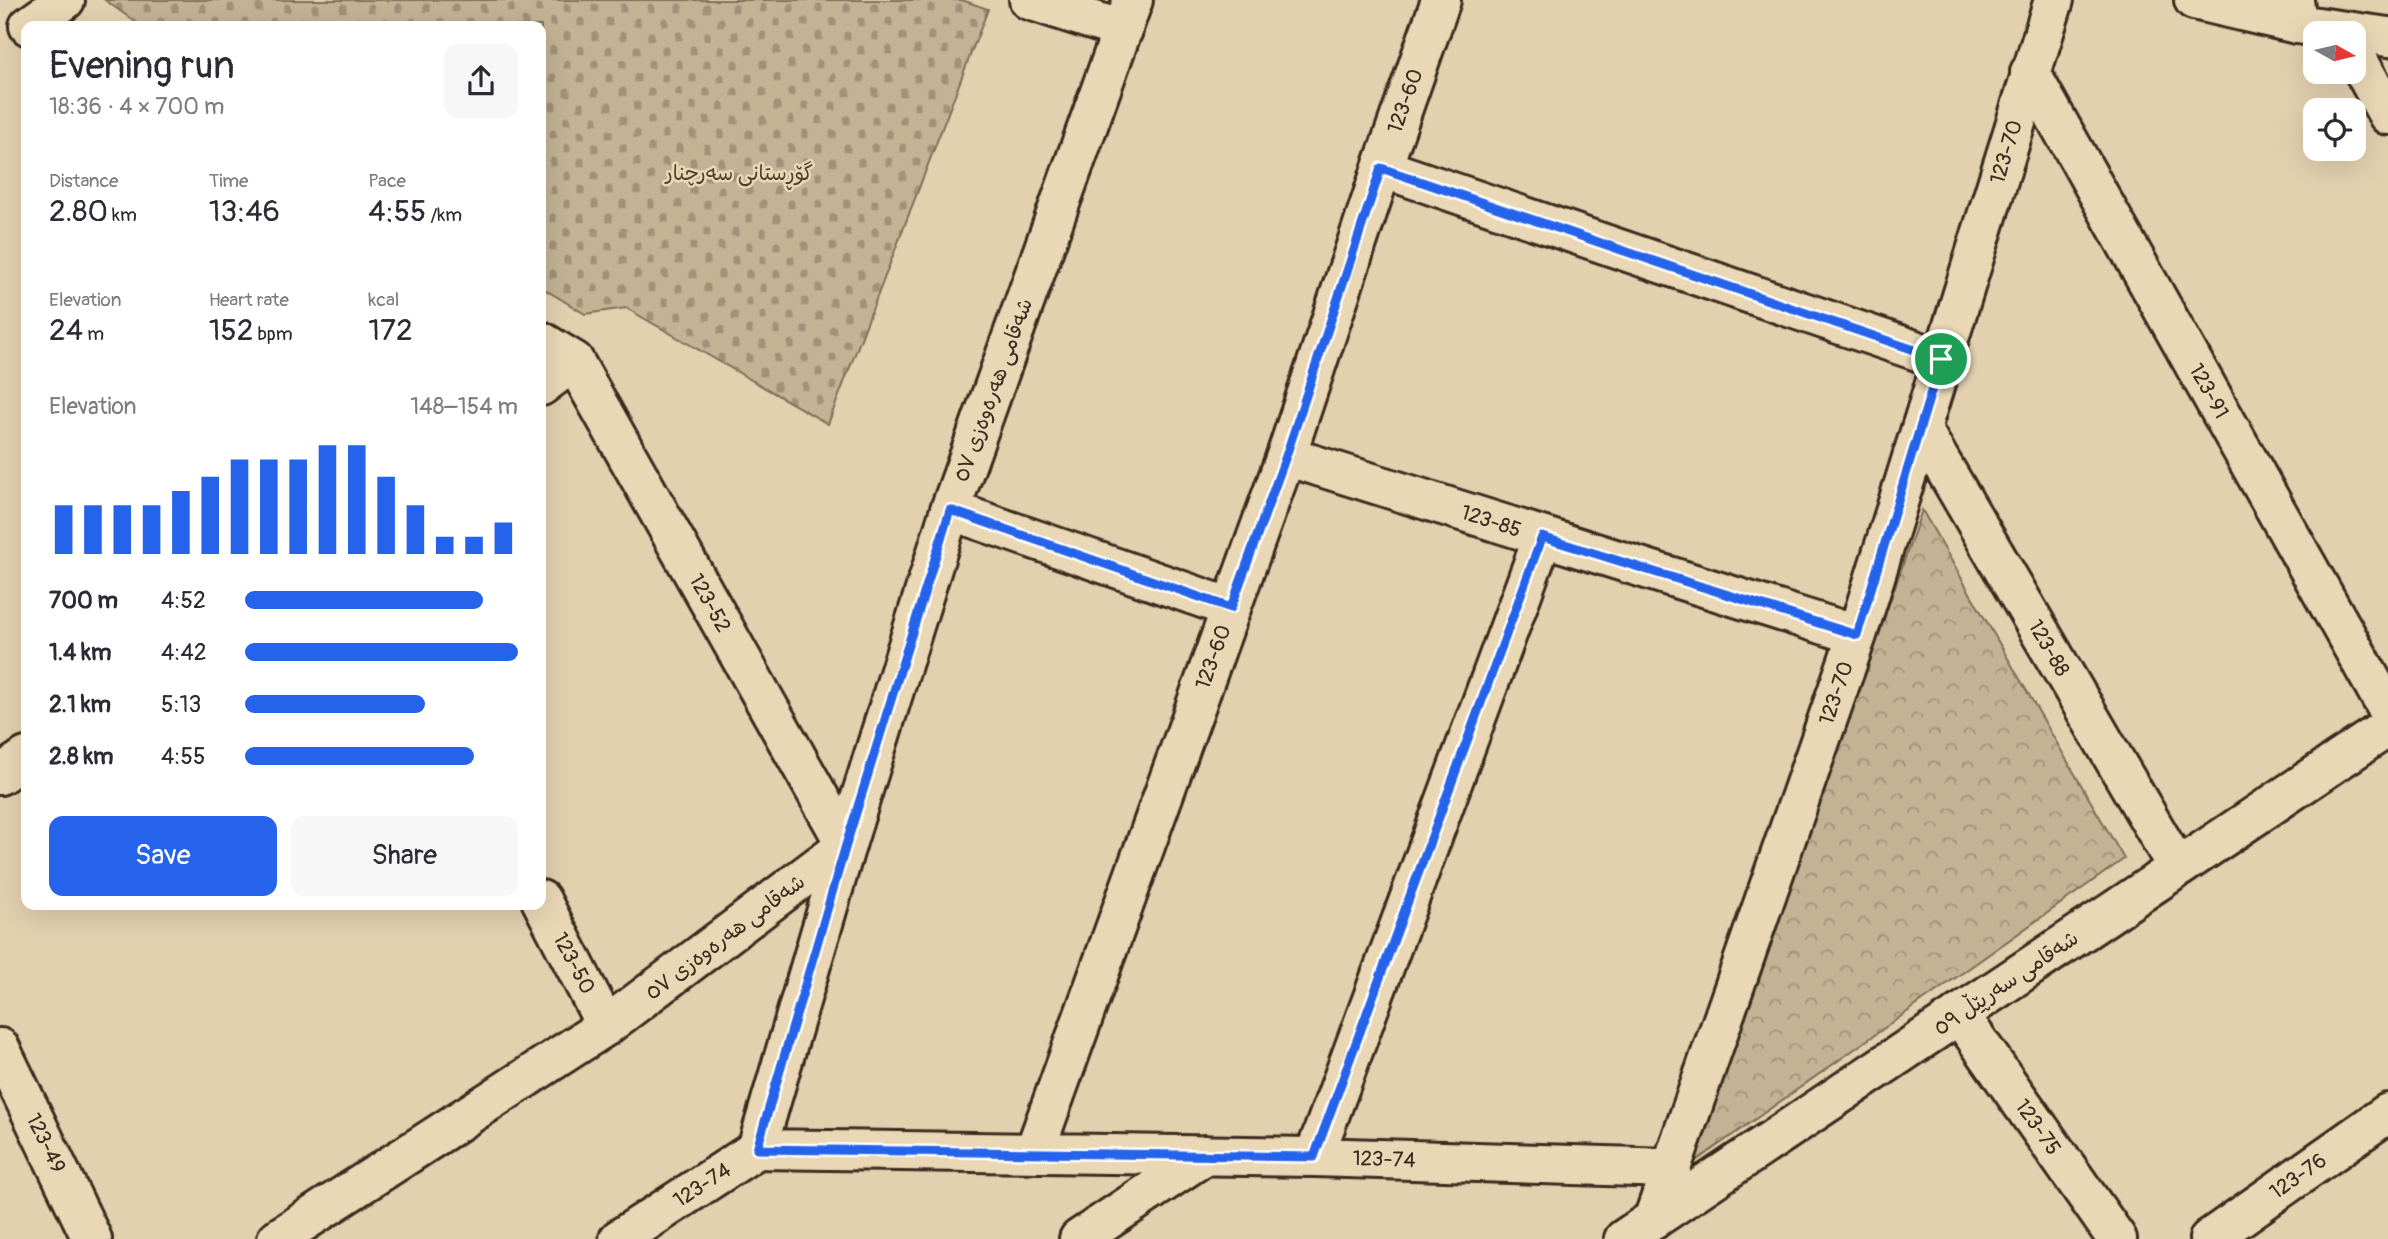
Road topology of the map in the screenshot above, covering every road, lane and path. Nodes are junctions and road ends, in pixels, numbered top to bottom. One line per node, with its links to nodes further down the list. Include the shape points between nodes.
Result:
1 (1029, 0): 6 (street)
2 (1441, 0): 15 (street, 123-60)
3 (2054, 0): 12 (street, 123-70)
4 (2194, 0): 5 (street)
5 (2296, 12): 7 (street)
6 (1128, 15): 22 (street, شەقامی هەرەوەزی ٥٧)
7 (2313, 21)
8 (21, 32): 11 (street)
9 (2388, 37): 10 (street)
10 (2366, 38)
11 (0, 43)
12 (2031, 72): 17 (street, 123-70); 26 (street, 123-91)
13 (2366, 75): 14 (street)
14 (2388, 115)
15 (1381, 168): 17 (street); 21 (street, 123-60)
16 (546, 344): 18 (street)
17 (1941, 359): 20 (street, 123-70)
18 (574, 361): 19 (street); 30 (street, 123-52)
19 (546, 382)
20 (1921, 428): 25 (street, 123-70); 31 (street, 123-88)
21 (1286, 456): 23 (street, 123-85); 24 (street, 123-60)
22 (950, 510): 24 (street); 30 (street, شەقامی هەرەوەزی ٥٧)
23 (1542, 537): 25 (street, 123-85); 40 (street)
24 (1231, 608): 38 (street, 123-60)
25 (1857, 635): 41 (street, 123-70)
26 (2388, 710)
27 (2388, 727): 31 (street, شەقامی سەرپێڵ ٥٩)
28 (21, 760): 29 (street)
29 (0, 775)
30 (846, 845): 34 (street, شەقامی هەرەوەزی ٥٧); 37 (street)
31 (2177, 867): 33 (street, شەقامی سەرپێڵ ٥٩)
32 (546, 910): 34 (street, 123-50)
33 (1959, 1014): 42 (street, شەقامی سەرپێڵ ٥٩); 47 (street, 123-75)
34 (606, 1026): 44 (street, شەقامی هەرەوەزی ٥٧)
35 (0, 1048): 43 (street, 123-49)
36 (2388, 1113): 48 (street, 123-76)
37 (757, 1149): 38 (street, 123-74); 45 (street, 123-74)
38 (1034, 1153): 39 (street, 123-74)
39 (1205, 1156): 40 (street, 123-74); 46 (street)
40 (1314, 1157): 41 (street, 123-74)
41 (1671, 1168): 42 (street, 123-70)
42 (1638, 1229)
43 (92, 1239)
44 (277, 1239)
45 (619, 1239)
46 (1079, 1239)
47 (2118, 1239)
48 (2209, 1239)

